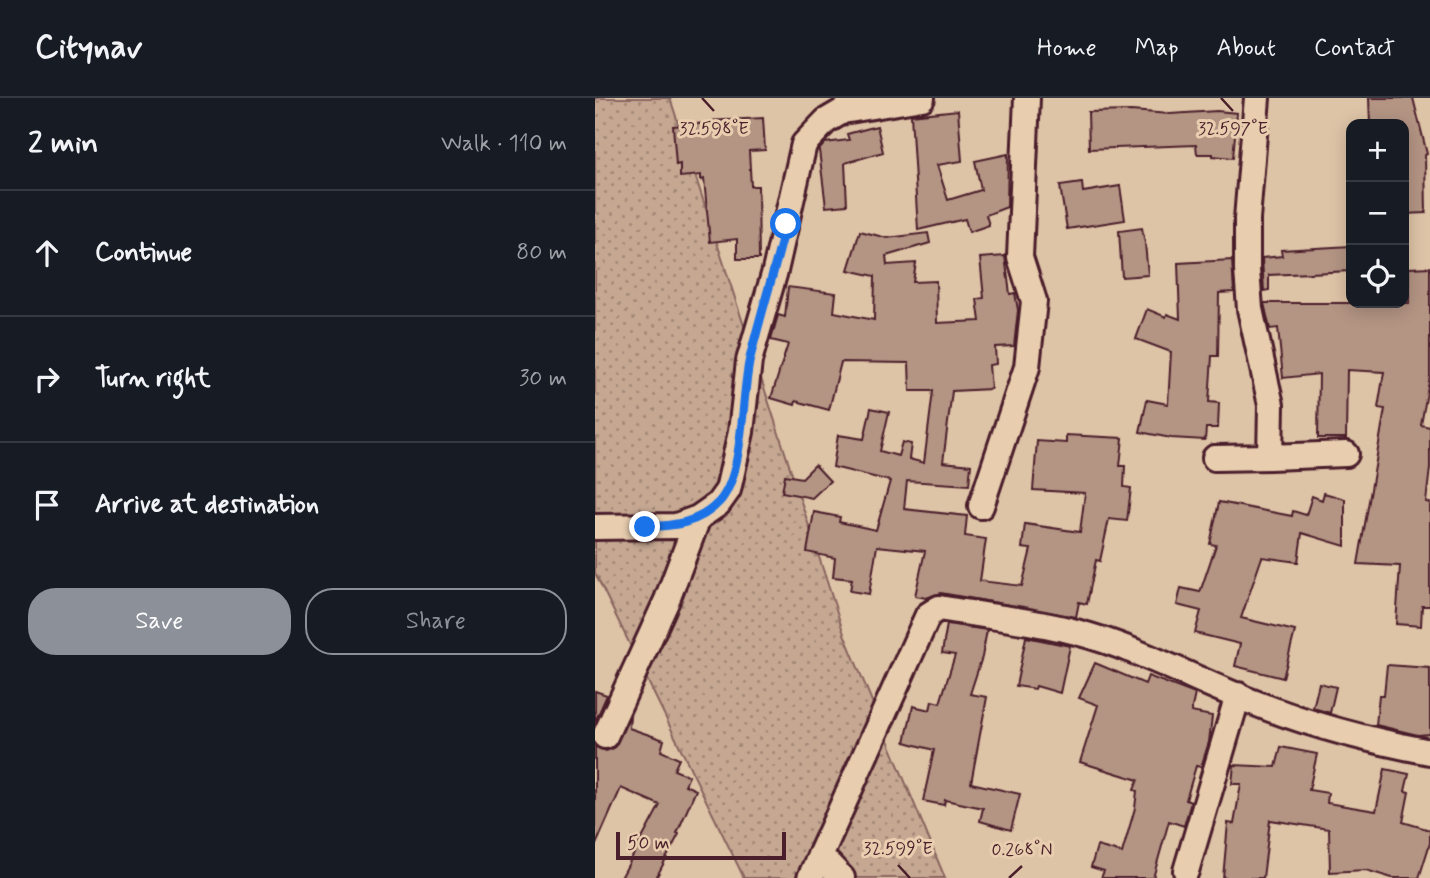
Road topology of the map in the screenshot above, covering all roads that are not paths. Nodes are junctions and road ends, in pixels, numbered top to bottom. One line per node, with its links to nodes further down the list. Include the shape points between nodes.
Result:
1 (915, 98): 2 (street); 9 (street, via 843,111 804,144 749,361 741,432 728,490)
2 (922, 98)
3 (1027, 98): 8 (street, via 1020,257 1034,301 1027,367)
4 (1257, 98): 6 (street, via 1247,270 1250,309 1271,405)
5 (1346, 454): 6 (street)
6 (1270, 457): 7 (street)
7 (1215, 458)
8 (981, 506)
9 (698, 518): 10 (street, via 676,526); 12 (street, via 667,600)
10 (595, 527)
11 (1238, 695): 13 (street, via 1310,722); 14 (street, via 1076,632 939,608 928,615); 15 (street)
12 (605, 736)
13 (1430, 752)
14 (820, 855): 16 (street); 17 (street)
15 (1186, 871)
16 (810, 878)
17 (842, 878)

